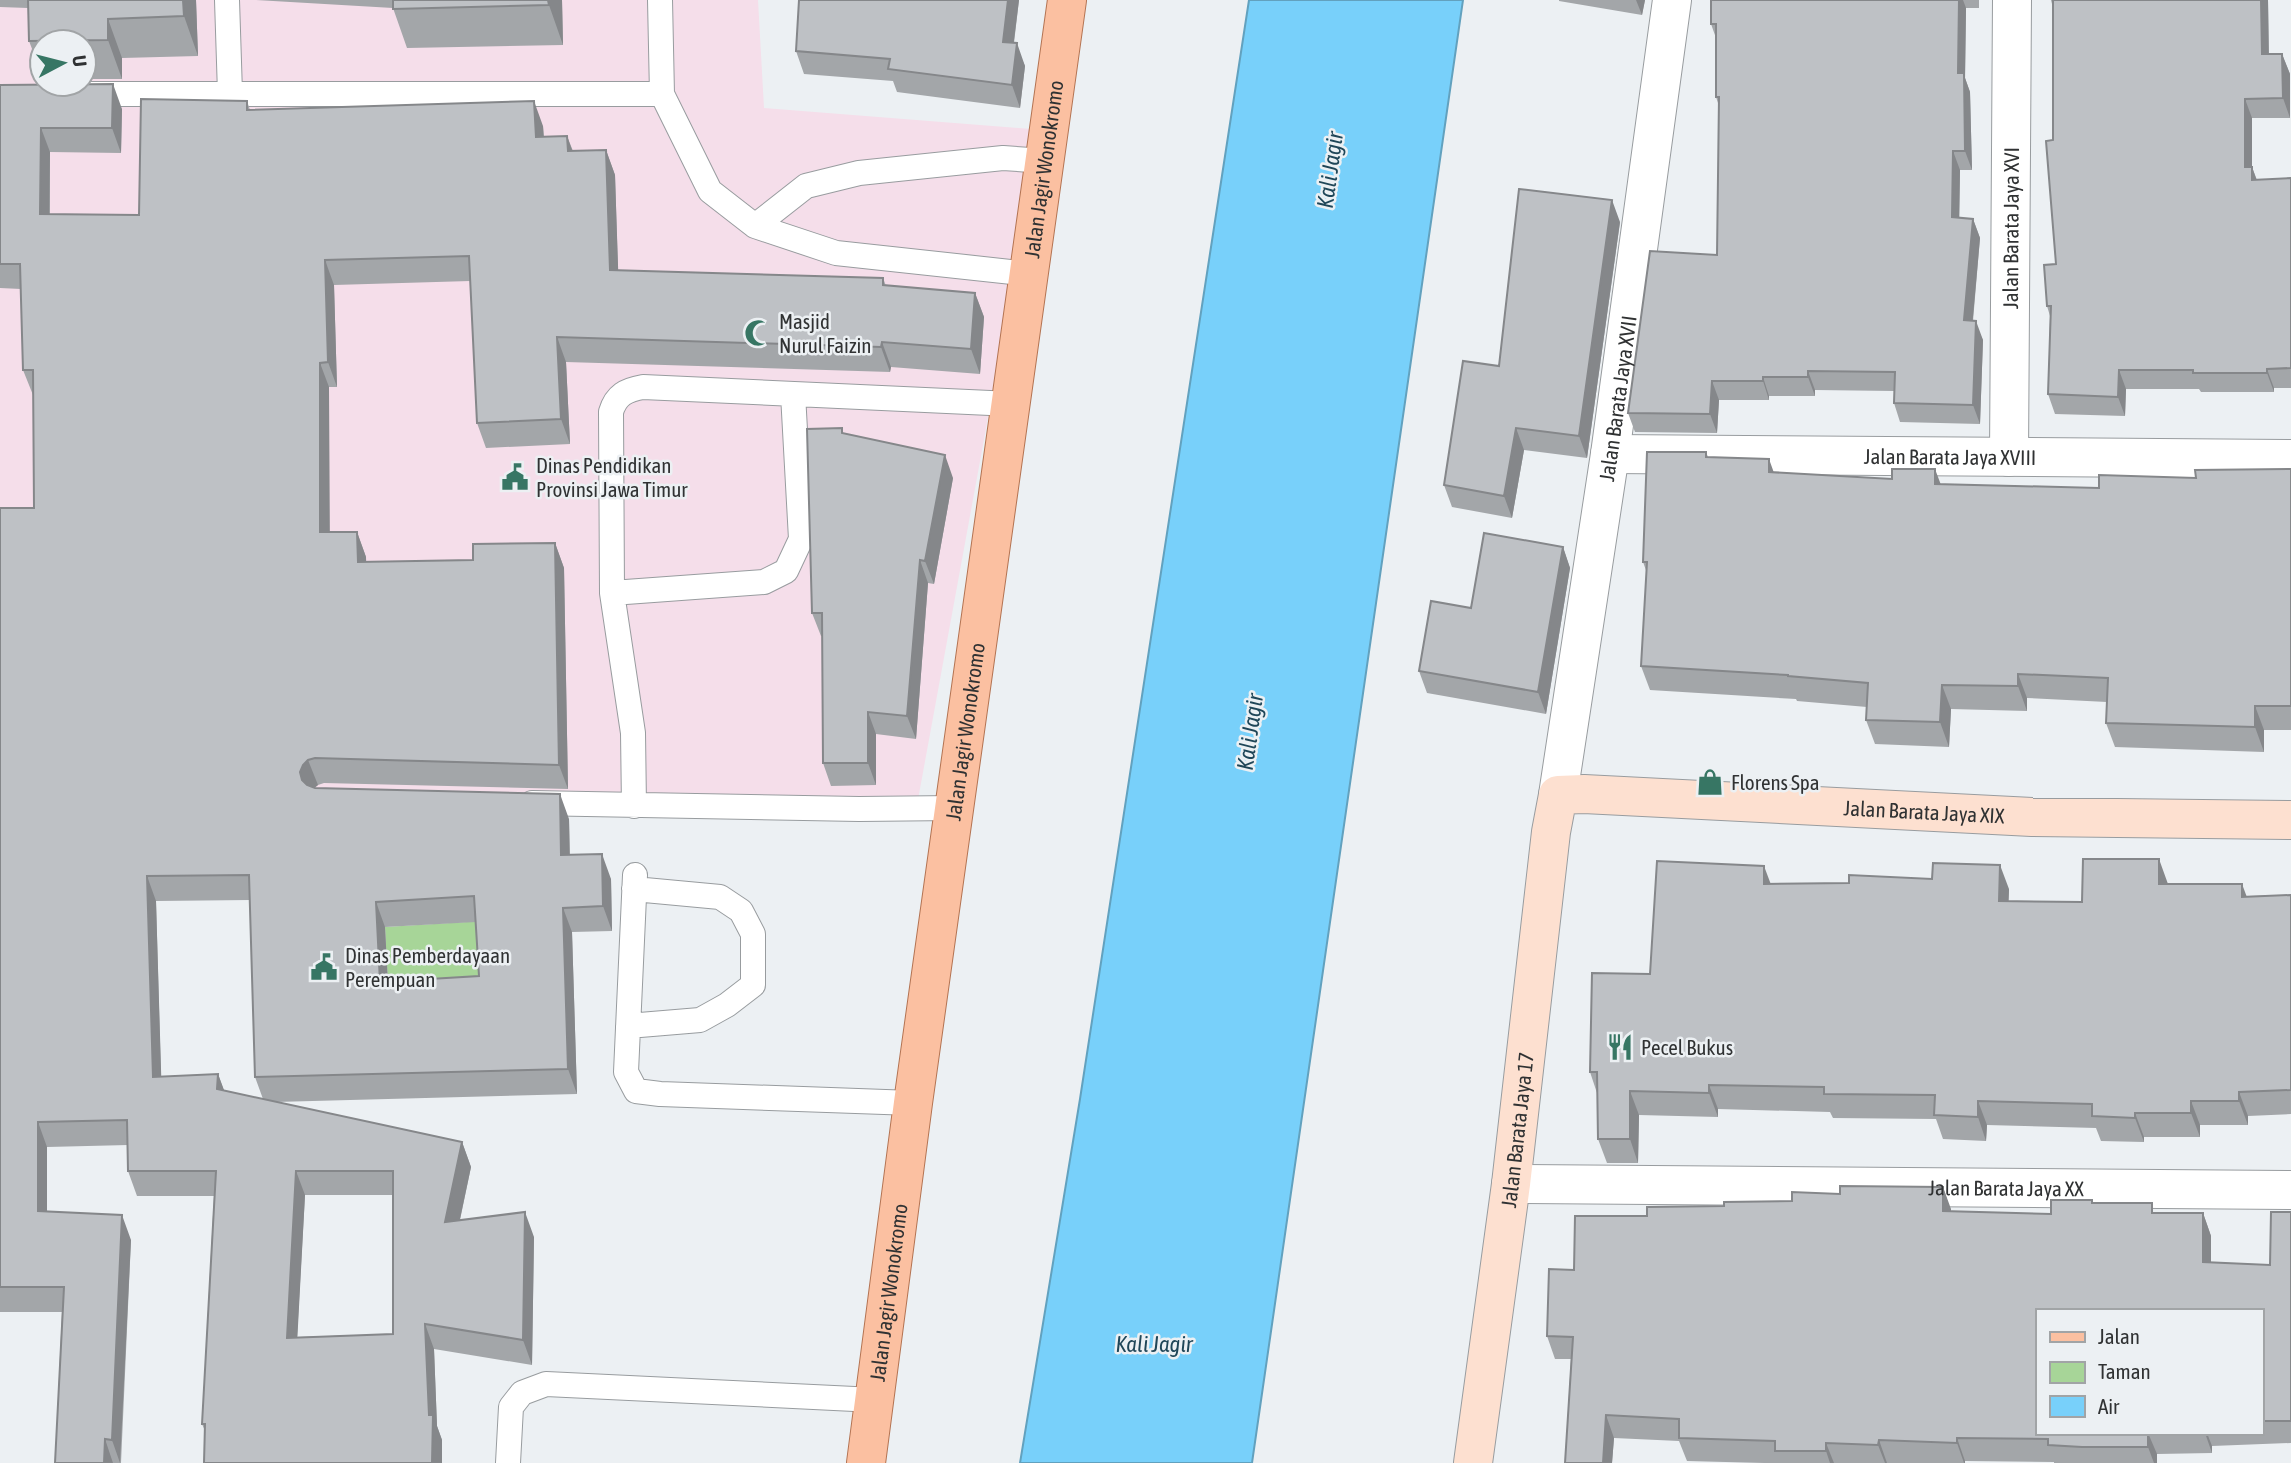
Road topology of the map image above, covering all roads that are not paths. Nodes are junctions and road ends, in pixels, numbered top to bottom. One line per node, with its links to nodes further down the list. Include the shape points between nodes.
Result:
1 (227, 0): 6 (lane)
2 (660, 0): 8 (lane)
3 (1067, 0): 9 (main road, Jalan Jagir Wonokromo)
4 (1672, 0): 14 (street, Jalan Barata Jaya XVII)
5 (2012, 0): 15 (street, Jalan Barata Jaya XVI)
6 (230, 93): 7 (lane); 8 (lane)
7 (98, 94)
8 (662, 94): 10 (lane, via 710,191)
9 (1045, 160): 10 (lane, via 1003,158 859,173 806,186); 11 (main road, Jalan Jagir Wonokromo)
10 (755, 226): 11 (lane, via 836,253)
11 (1030, 274): 13 (main road, Jalan Jagir Wonokromo)
12 (793, 394): 13 (lane); 17 (lane, via 800,539 786,571 764,582); 17 (lane, via 643,387 621,394 611,412)
13 (1012, 404): 21 (main road, Jalan Jagir Wonokromo)
14 (1610, 454): 15 (street, Jalan Barata Jaya XVIII); 18 (street, Jalan Barata Jaya XVII)
15 (2009, 457): 16 (street, Jalan Barata Jaya XVIII)
16 (2291, 459)
17 (612, 593): 20 (lane, via 633,733)
18 (1558, 795): 22 (street, Jalan Barata Jaya XIX, via 2032,817); 25 (street, Jalan Barata Jaya 17)
19 (513, 803): 20 (lane)
20 (634, 806): 21 (lane)
21 (954, 808): 24 (main road, Jalan Jagir Wonokromo)
22 (2291, 820)
23 (628, 1026): 23 (lane, via 635,882 720,897 741,911 753,934 753,985 700,1020); 24 (lane, via 626,1072 636,1091)
24 (913, 1103): 27 (main road, Jalan Jagir Wonokromo)
25 (1510, 1184): 26 (street, Jalan Barata Jaya XX); 30 (street, Jalan Barata Jaya 17)
26 (2291, 1190)
27 (875, 1400): 28 (lane, via 546,1384 522,1393 510,1407); 29 (main road, Jalan Jagir Wonokromo)
28 (508, 1463)
29 (866, 1463)
30 (1473, 1463)

